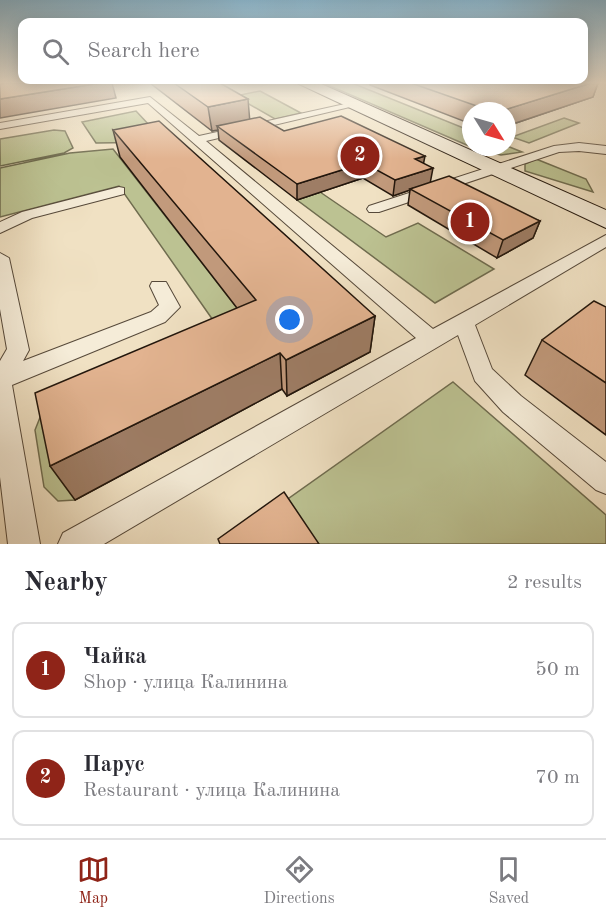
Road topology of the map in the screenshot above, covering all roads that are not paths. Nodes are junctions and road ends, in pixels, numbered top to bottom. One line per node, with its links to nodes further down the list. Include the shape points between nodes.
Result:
1 (102, 108): 5 (lane)
2 (160, 108): 6 (lane)
3 (332, 108): 6 (lane)
4 (360, 108): 8 (main road)
5 (0, 126)
6 (197, 140): 17 (lane)
7 (606, 150): 8 (lane, via 558,149)
8 (492, 170): 10 (lane); 11 (main road)
9 (119, 191): 12 (lane, via 27,215)
10 (374, 209)
11 (606, 220)
12 (0, 228)
13 (606, 240): 16 (lane)
14 (0, 258): 18 (lane, via 18,350)
15 (159, 286): 18 (lane, via 170,307 158,317)
16 (463, 321): 17 (lane); 19 (lane, via 483,374 512,404)
17 (431, 339): 21 (lane)
18 (0, 381): 20 (lane)
19 (606, 480)
20 (24, 544)
21 (74, 544)

